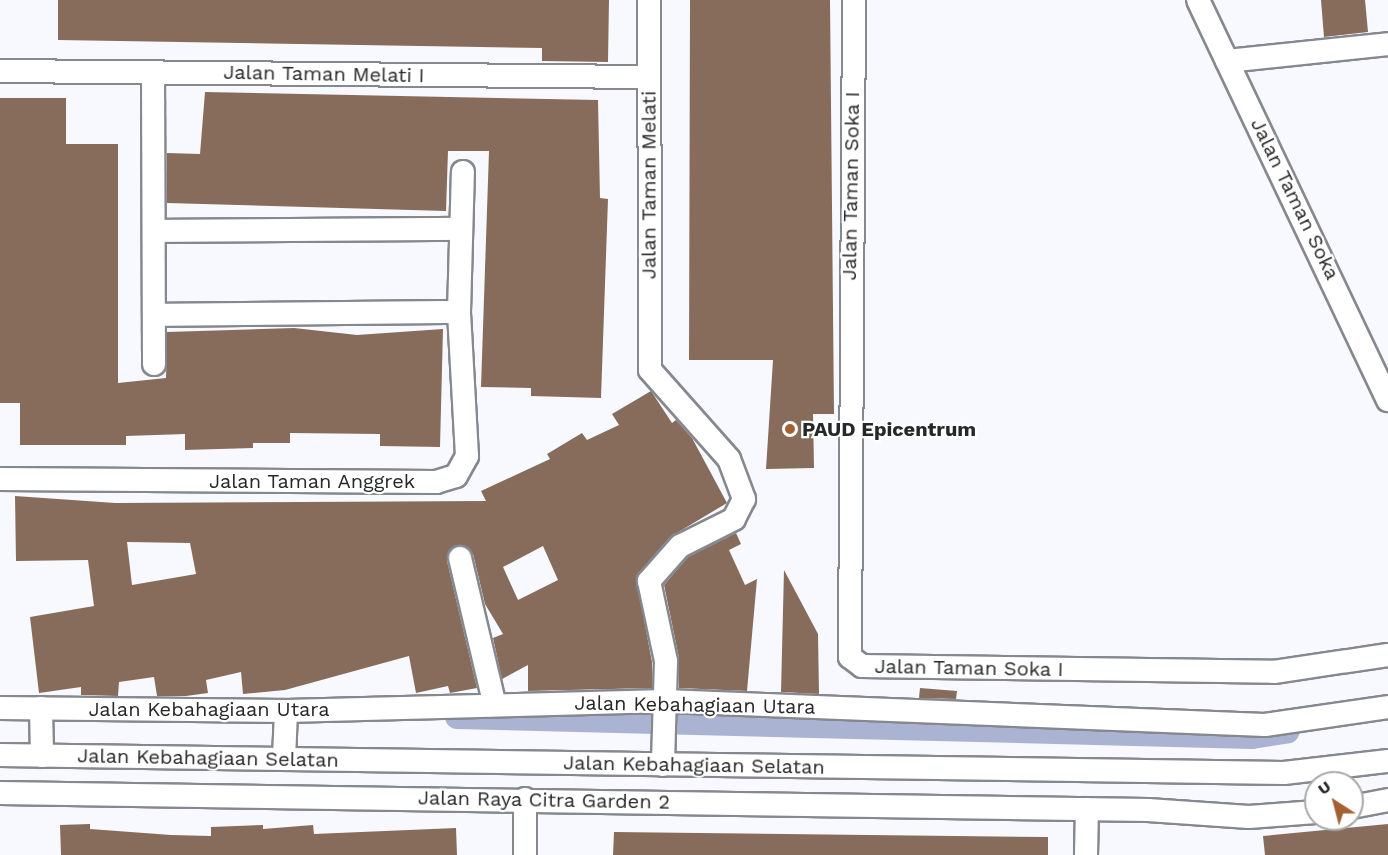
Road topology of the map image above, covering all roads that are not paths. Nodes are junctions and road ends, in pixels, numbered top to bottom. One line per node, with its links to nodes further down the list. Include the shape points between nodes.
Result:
1 (649, 0): 8 (street, Jalan Taman Melati)
2 (854, 0): 18 (street, Jalan Taman Soka I, via 850,657 862,666 1274,672)
3 (1198, 0): 5 (street, Jalan Taman Soka)
4 (1388, 44): 5 (street)
5 (1227, 61): 15 (street, Jalan Taman Soka)
6 (0, 71): 7 (street, Jalan Taman Melati I)
7 (153, 72): 8 (street, Jalan Taman Melati I); 11 (street)
8 (648, 77): 19 (street, Jalan Taman Melati, via 650,370 729,459 744,499 734,519 680,546 649,581 666,661)
9 (463, 172): 10 (street, Jalan Taman Anggrek)
10 (461, 229): 11 (street); 12 (street, Jalan Taman Anggrek)
11 (156, 231): 13 (street)
12 (459, 312): 13 (street); 16 (street, Jalan Taman Anggrek, via 467,456 456,476 436,482)
13 (155, 315): 14 (street)
14 (154, 364)
15 (1388, 400)
16 (0, 479)
17 (460, 558): 20 (street)
18 (1388, 655)
19 (665, 701): 20 (street, Jalan Kebahagiaan Utara); 21 (street, Jalan Kebahagiaan Utara, via 1265,725); 29 (street)
20 (494, 702): 24 (street, Jalan Kebahagiaan Utara)
21 (1388, 707)
22 (0, 708): 23 (street, Jalan Kebahagiaan Utara)
23 (41, 710): 24 (street, Jalan Kebahagiaan Utara); 25 (street)
24 (286, 713): 27 (street)
25 (41, 752): 26 (street, Jalan Kebahagiaan Selatan); 27 (street, Jalan Kebahagiaan Selatan)
26 (0, 755)
27 (285, 755): 29 (street, Jalan Kebahagiaan Selatan)
28 (1388, 761): 29 (street, Jalan Kebahagiaan Selatan, via 1284,773)
29 (663, 765)
30 (0, 793): 31 (street, Jalan Raya Citra Garden 2)
31 (525, 799): 34 (street, Jalan Raya Citra Garden 2); 36 (street)
32 (1388, 800): 33 (street)
33 (1364, 805)
34 (1087, 809): 35 (street, Jalan Raya Citra Garden 2, via 1249,817); 37 (street)
35 (1304, 813)
36 (525, 855)
37 (1086, 855)

